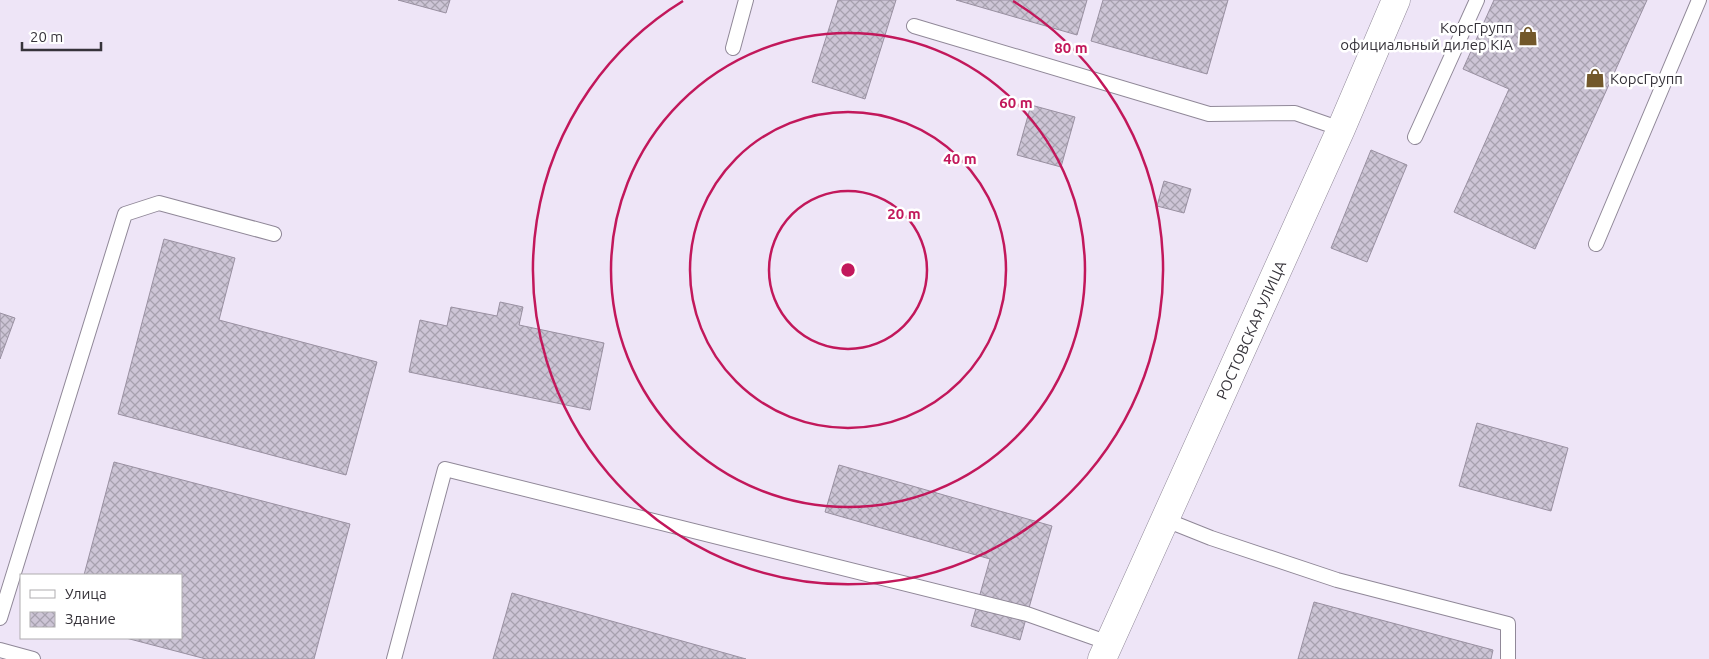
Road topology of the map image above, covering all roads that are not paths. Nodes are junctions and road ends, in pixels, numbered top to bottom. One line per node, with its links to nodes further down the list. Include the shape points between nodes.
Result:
1 (746, 0): 6 (lane)
2 (1396, 0): 7 (street, РОСТОВСКАЯ УЛИЦА)
3 (1477, 0): 8 (lane)
4 (1699, 0): 10 (lane)
5 (914, 26): 7 (lane, via 1209,114 1295,113)
6 (733, 48)
7 (1341, 129): 11 (street, РОСТОВСКАЯ УЛИЦА)
8 (1415, 136)
9 (274, 234): 12 (lane, via 159,203 125,214)
10 (1596, 244)
11 (1166, 520): 14 (street, РОСТОВСКАЯ УЛИЦА); 17 (lane, via 1337,580 1508,624)
12 (0, 618)
13 (0, 650): 15 (lane)
14 (1105, 651): 16 (lane, via 1027,614 445,469)
15 (33, 659)
16 (394, 659)
17 (1508, 659)

